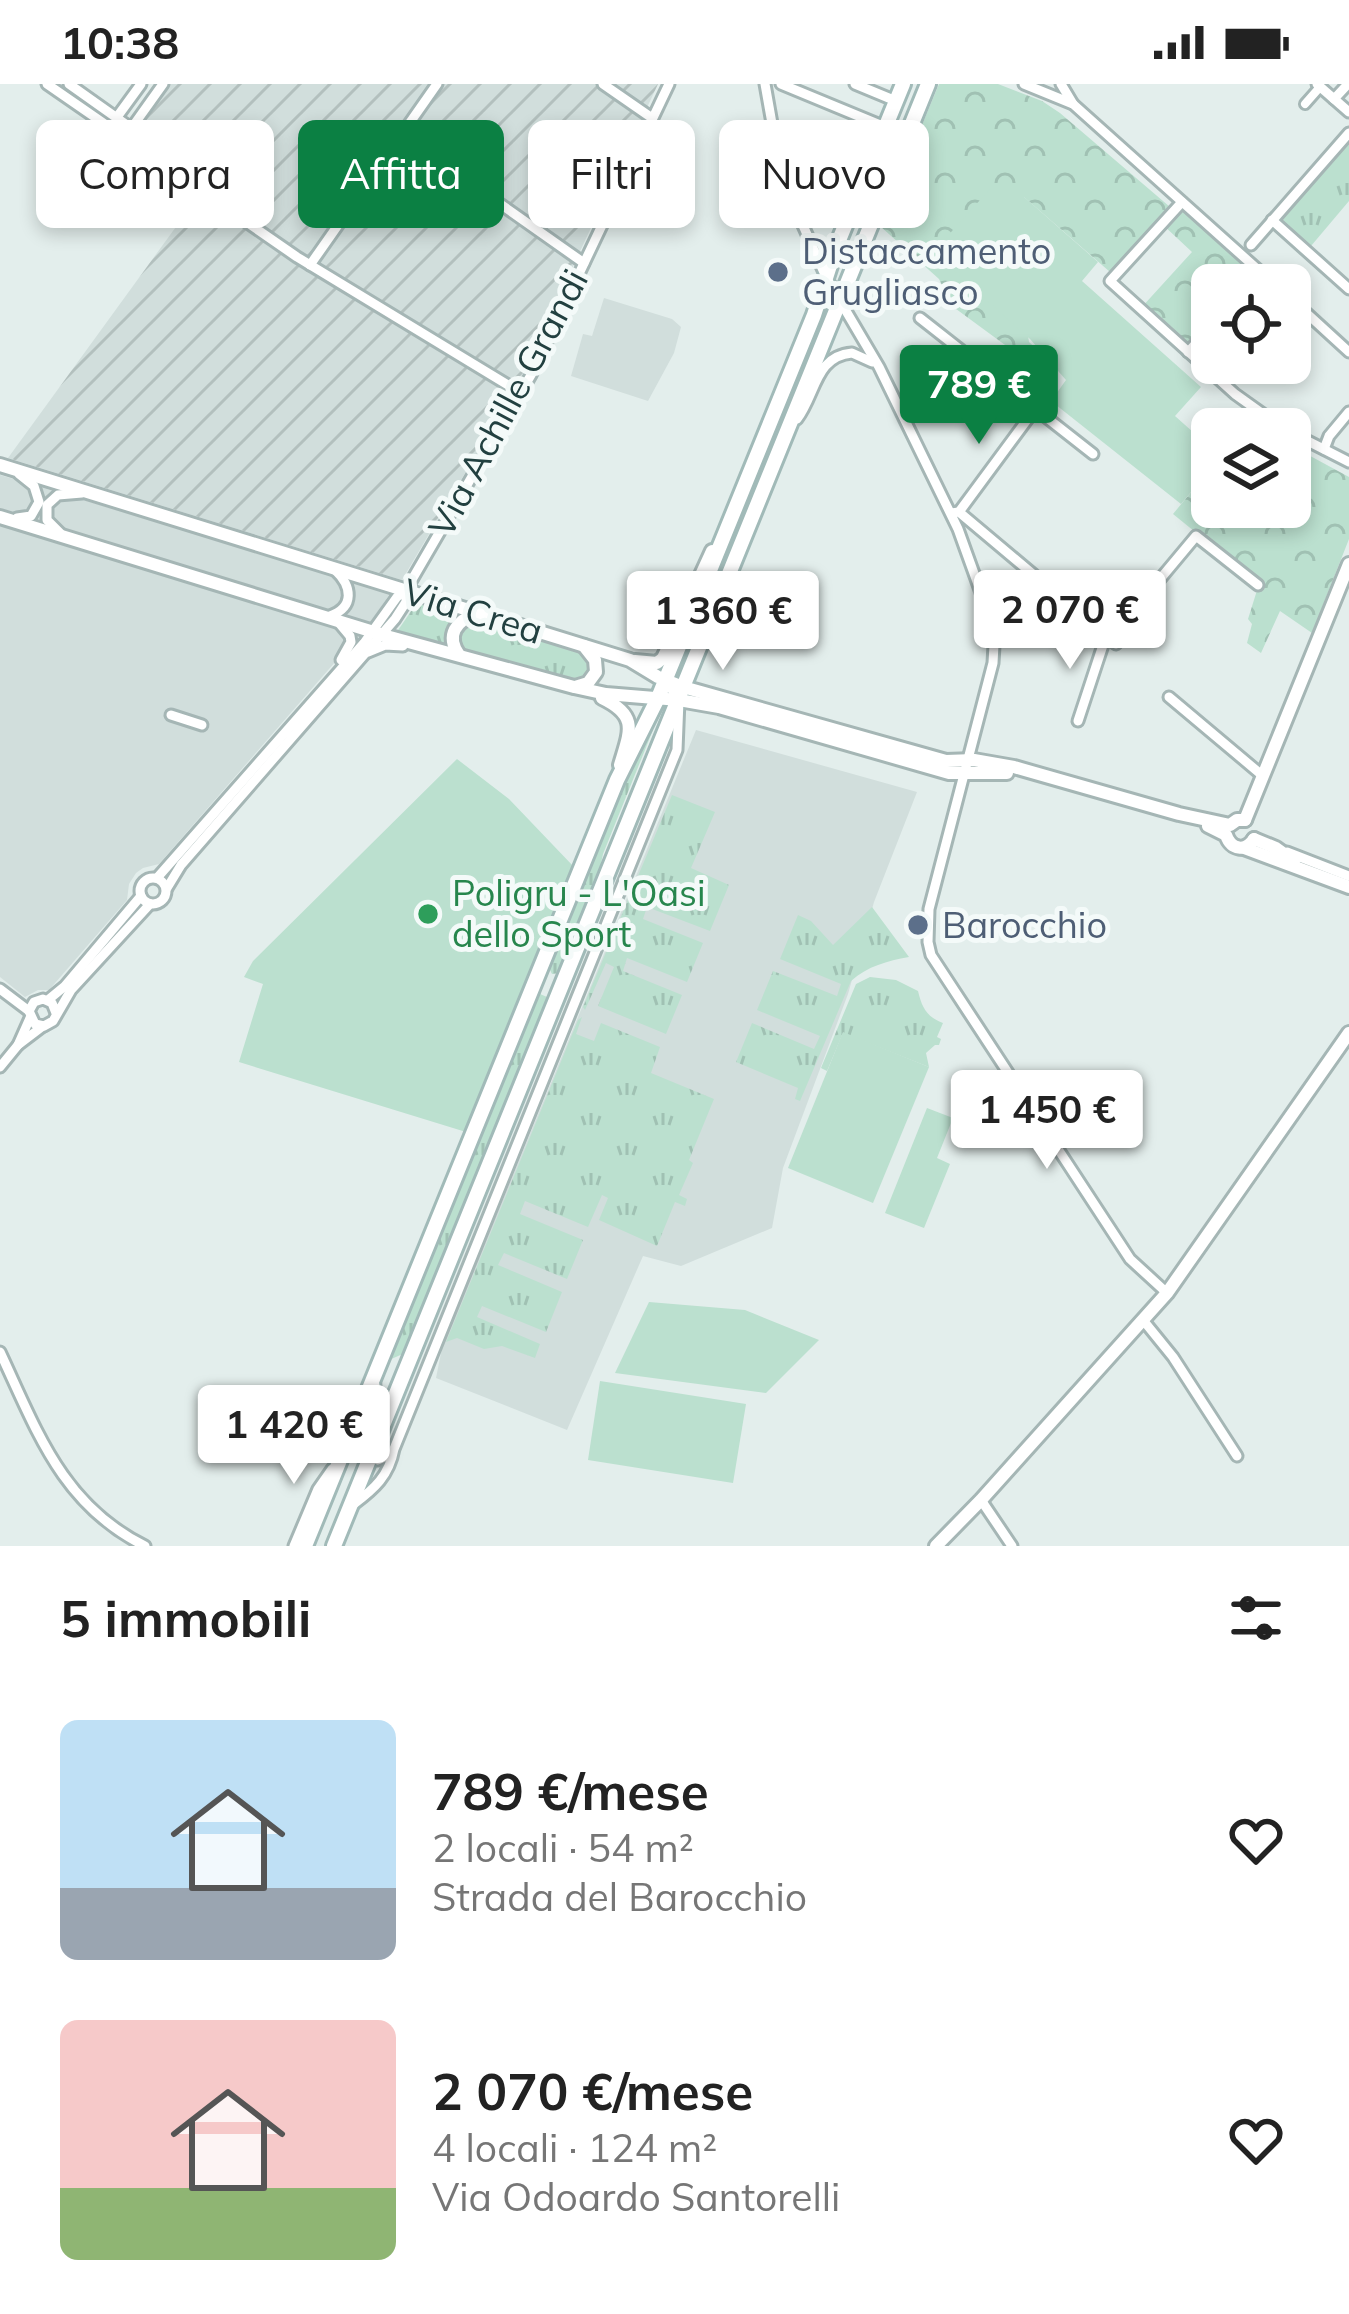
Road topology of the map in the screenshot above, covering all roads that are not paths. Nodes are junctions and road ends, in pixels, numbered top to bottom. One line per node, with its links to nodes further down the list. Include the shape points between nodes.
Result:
1 (47, 84): 26 (street)
2 (69, 84): 24 (street)
3 (141, 84): 24 (street)
4 (163, 84): 28 (street)
5 (437, 84): 29 (street)
6 (603, 84): 25 (street)
7 (669, 84): 25 (street, Via Achille Grandi)
8 (765, 84): 30 (street)
9 (782, 84): 31 (street)
10 (855, 84): 20 (street)
11 (903, 84): 20 (main road)
12 (928, 84): 47 (main road)
13 (1024, 84): 17 (street)
14 (1348, 84): 19 (street)
15 (1064, 85): 18 (street); 21 (street)
16 (1318, 86): 19 (street); 22 (street)
17 (1039, 87): 18 (street)
18 (1051, 95): 21 (street)
19 (1334, 99): 23 (street)
20 (896, 101): 32 (main road)
21 (1073, 104): 34 (street)
22 (1305, 104)
23 (1349, 112)
24 (117, 117): 27 (street)
25 (652, 118): 42 (street, Via Achille Grandi)
26 (108, 120)
27 (119, 120)
28 (137, 120)
29 (411, 120)
30 (771, 120)
31 (868, 120)
32 (888, 120)
33 (1349, 133): 36 (street)
34 (1182, 202): 43 (street); 52 (street, via 1110,281)
35 (504, 207): 42 (street)
36 (1272, 220): 41 (street); 46 (street)
37 (258, 228): 44 (street)
38 (336, 228): 44 (street)
39 (804, 228): 45 (street)
40 (845, 228): 45 (main road)
41 (1251, 245)
42 (584, 263): 54 (street, Via Achille Grandi)
43 (1252, 264)
44 (310, 266): 54 (street)
45 (826, 277): 47 (street); 67 (main road)
46 (1349, 289)
47 (839, 301): 53 (street); 58 (main road)
48 (1311, 316): 50 (street)
49 (920, 318): 56 (street)
50 (1348, 347)
51 (1191, 349): 52 (street)
52 (1188, 352): 55 (street)
53 (880, 367): 58 (street, via 852,353 829,359); 65 (street)
54 (521, 393): 72 (street, Via Achille Grandi)
55 (1255, 408)
56 (1035, 409): 61 (street); 65 (street)
57 (1349, 412): 60 (street)
58 (786, 432): 85 (main road)
59 (1311, 442): 60 (street)
60 (1324, 449): 62 (street)
61 (1093, 454)
62 (1349, 462)
63 (7, 468): 64 (street, Via Crea); 66 (street, Via Crea, via 34,486 39,502 26,518)
64 (88, 493): 68 (street, via 58,495 47,505 50,525); 69 (street, Via Crea)
65 (955, 513): 76 (street); 93 (street, via 994,645)
66 (0, 516): 68 (street, Via Crea)
67 (724, 536): 81 (street, via 663,658); 82 (main road)
68 (66, 537): 74 (street, Via Crea)
69 (333, 568): 72 (street, Via Crea); 74 (street, Via Crea, via 349,595)
70 (1348, 571): 94 (street)
71 (1258, 585): 76 (street, via 1196,536)
72 (406, 590): 73 (street, Via Crea); 75 (street, Via Achille Grandi)
73 (478, 613): 77 (street, Via Crea); 80 (street, via 454,628)
74 (330, 618): 75 (street, Via Crea); 87 (street, via 351,646)
75 (376, 633): 78 (street, Via Crea); 79 (street); 87 (street)
76 (1111, 640): 90 (street)
77 (584, 645): 81 (street, Via Crea); 83 (street, via 596,673)
78 (428, 648): 79 (street, Via Crea, via 386,645); 80 (street, Via Crea)
79 (364, 655): 92 (street)
80 (460, 656): 83 (street, Via Crea)
81 (630, 660): 82 (street, Via Crea)
82 (665, 680): 85 (street, Via Crea); 88 (main road)
83 (574, 687): 84 (street, Via Crea)
84 (591, 691): 88 (street, Via Crea, via 643,709); 95 (street, via 619,706 628,722)
85 (681, 693): 88 (street, Via Crea); 93 (street, Via Crea, via 949,772); 107 (main road); 120 (street, via 677,750)
86 (1169, 697): 94 (street)
87 (312, 703): 92 (street)
88 (656, 703): 95 (main road)
89 (171, 715): 91 (street)
90 (1078, 722)
91 (202, 725)
92 (283, 742): 102 (street); 104 (street)
93 (966, 766): 97 (street, Via Crea, via 1000,764); 116 (street, via 929,909 932,956 1130,1259)
94 (1263, 776): 96 (street)
95 (617, 780): 106 (main road)
96 (1245, 820): 97 (street); 98 (street, via 1254,830)
97 (1228, 830): 98 (street, via 1230,844)
98 (1249, 843): 99 (street); 100 (street)
99 (1276, 848): 100 (street); 101 (street)
100 (1312, 872): 103 (street)
101 (1349, 876)
102 (157, 878): 104 (street); 105 (street, via 144,880)
103 (1349, 887)
104 (166, 888): 105 (street, via 163,901)
105 (145, 900): 109 (street); 110 (street)
106 (537, 976): 107 (main road); 119 (main road)
107 (561, 986): 123 (main road)
108 (0, 988): 111 (street)
109 (48, 1000): 110 (street); 111 (street, via 36,1000)
110 (56, 1013): 112 (street)
111 (30, 1014): 112 (street); 114 (street)
112 (44, 1026): 114 (street)
113 (1349, 1033): 116 (street)
114 (18, 1045): 115 (street)
115 (2, 1060)
116 (1167, 1293): 117 (street)
117 (1143, 1320): 122 (street); 124 (street)
118 (0, 1352): 126 (street, via 59,1472 98,1515)
119 (377, 1369): 121 (main road); 123 (street, via 360,1438)
120 (394, 1449): 123 (street, via 383,1460); 125 (street, via 382,1480)
121 (342, 1455): 127 (street); 128 (main road)
122 (1237, 1456)
123 (369, 1457): 125 (main road)
124 (981, 1500): 130 (street); 131 (street)
125 (349, 1507): 129 (main road)
126 (146, 1546)
127 (294, 1546)
128 (305, 1546)
129 (334, 1546)
130 (936, 1546)
131 (1012, 1546)

